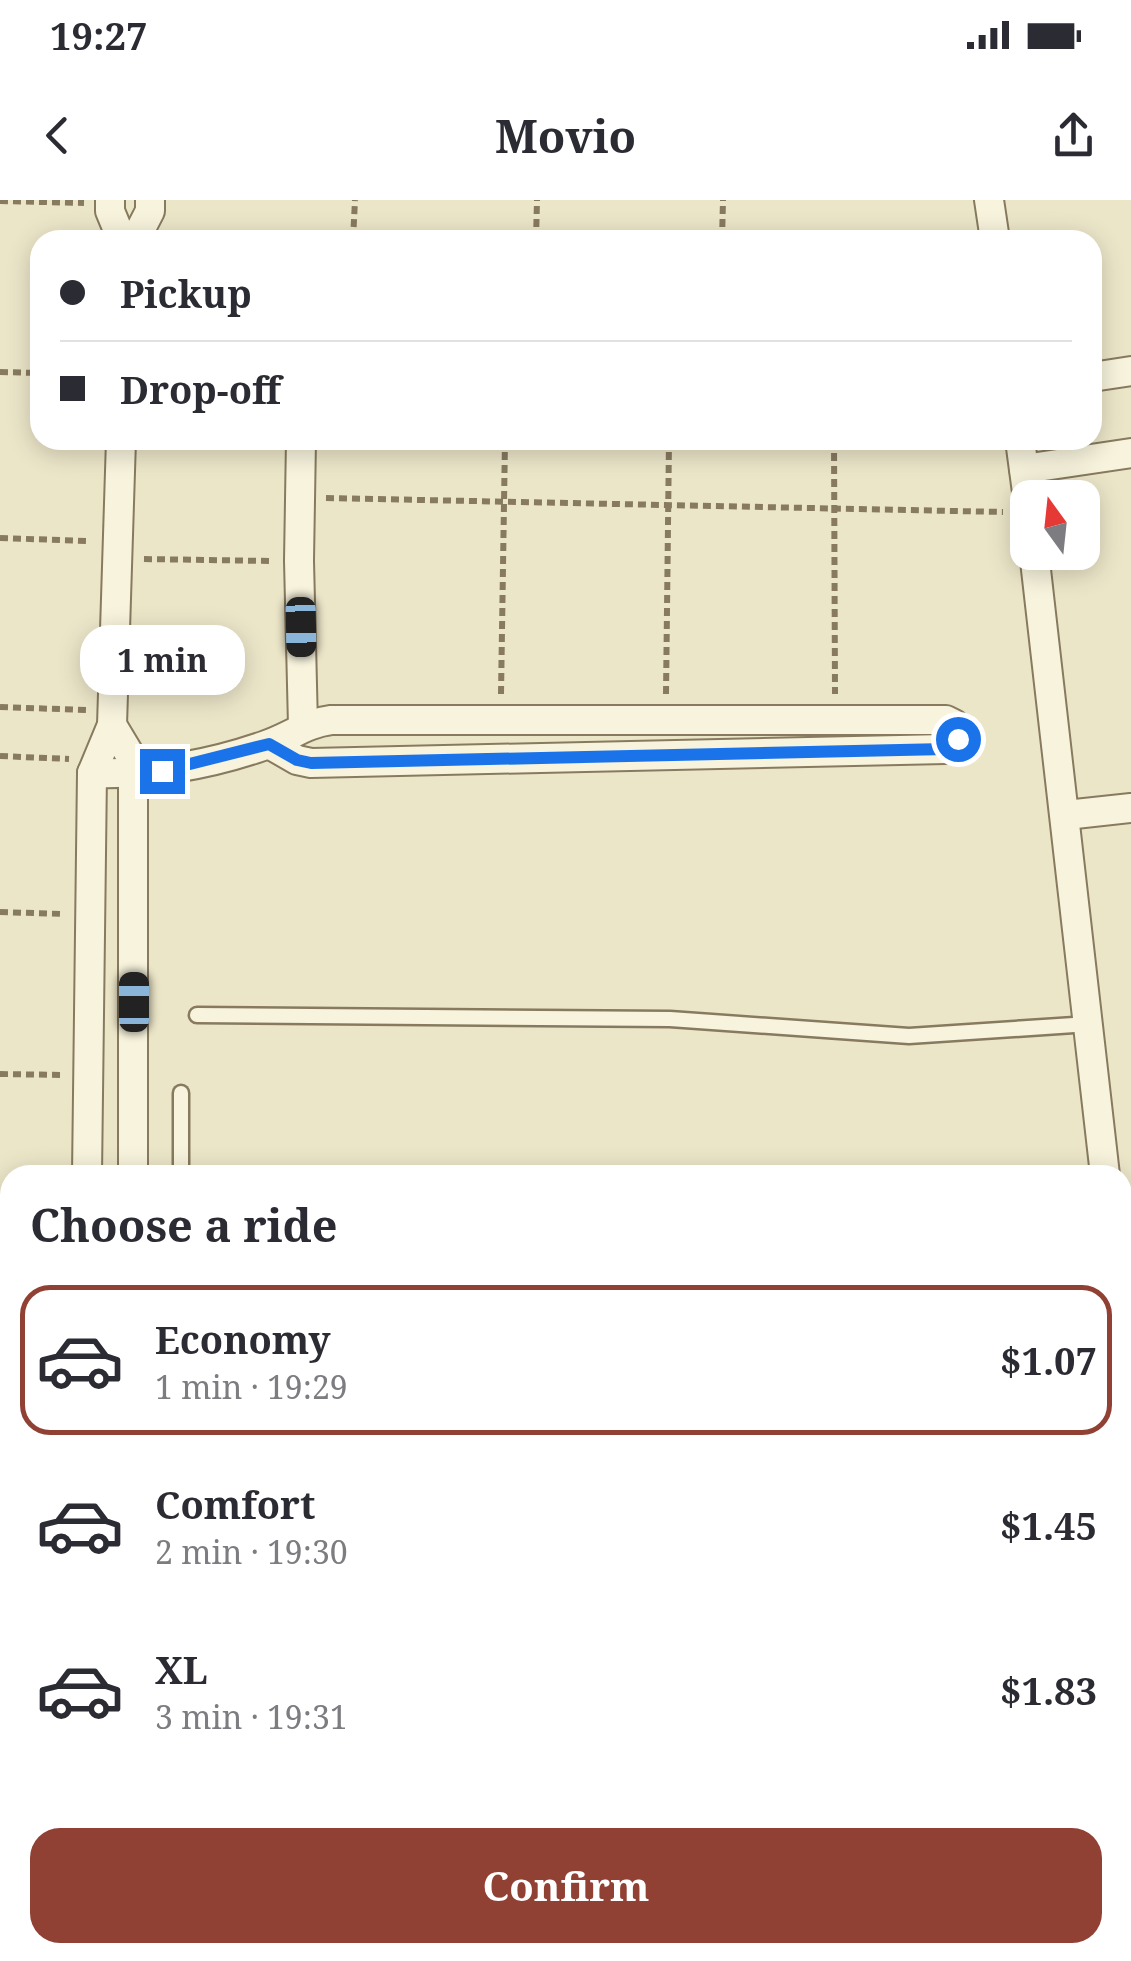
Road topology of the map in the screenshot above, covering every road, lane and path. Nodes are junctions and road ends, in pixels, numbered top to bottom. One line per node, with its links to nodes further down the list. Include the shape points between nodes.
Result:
1 (150, 200): 9 (street)
2 (354, 200): 10 (path)
3 (537, 200): 11 (path)
4 (723, 200): 12 (path)
5 (989, 200): 13 (street)
6 (0, 202): 7 (path)
7 (110, 202): 8 (street)
8 (119, 230)
9 (140, 230)
10 (353, 230)
11 (536, 230)
12 (722, 230)
13 (994, 230)
14 (1131, 371): 17 (street)
15 (0, 372): 16 (path)
16 (30, 373)
17 (1102, 375)
18 (121, 450): 33 (street)
19 (301, 450): 27 (street)
20 (505, 450): 28 (path)
21 (669, 450): 29 (path)
22 (834, 450): 31 (path)
23 (1021, 450): 25 (street)
24 (1131, 453): 25 (street)
25 (1024, 469): 26 (street)
26 (1022, 480)
27 (300, 498): 28 (path); 34 (street)
28 (504, 502): 29 (path); 38 (path)
29 (668, 505): 31 (path); 39 (path)
30 (1010, 506): 31 (path)
31 (834, 508): 40 (path)
32 (0, 538): 33 (path)
33 (118, 551): 34 (path); 37 (street)
34 (299, 561): 41 (street)
35 (1036, 570): 47 (street)
36 (0, 708): 37 (path)
37 (112, 718): 44 (street); 45 (street)
38 (500, 720): 39 (street); 41 (street, via 331,720)
39 (666, 721): 40 (street)
40 (836, 721): 42 (street, via 946,720 958,739 946,749 311,763)
41 (303, 726): 42 (street)
42 (269, 744): 45 (street)
43 (0, 756): 44 (path)
44 (93, 767): 45 (street); 49 (street)
45 (134, 774): 51 (street)
46 (1131, 808): 47 (street)
47 (1066, 815): 53 (street)
48 (0, 912): 49 (path)
49 (90, 914): 50 (street)
50 (89, 1002): 51 (street); 55 (street)
51 (134, 1002): 58 (street)
52 (197, 1015): 53 (lane, via 670,1018 894,1036)
53 (1088, 1024): 60 (street)
54 (0, 1074): 55 (path)
55 (88, 1076): 57 (street)
56 (181, 1093): 59 (lane)
57 (87, 1165)
58 (133, 1165)
59 (181, 1165)
60 (1103, 1165)

